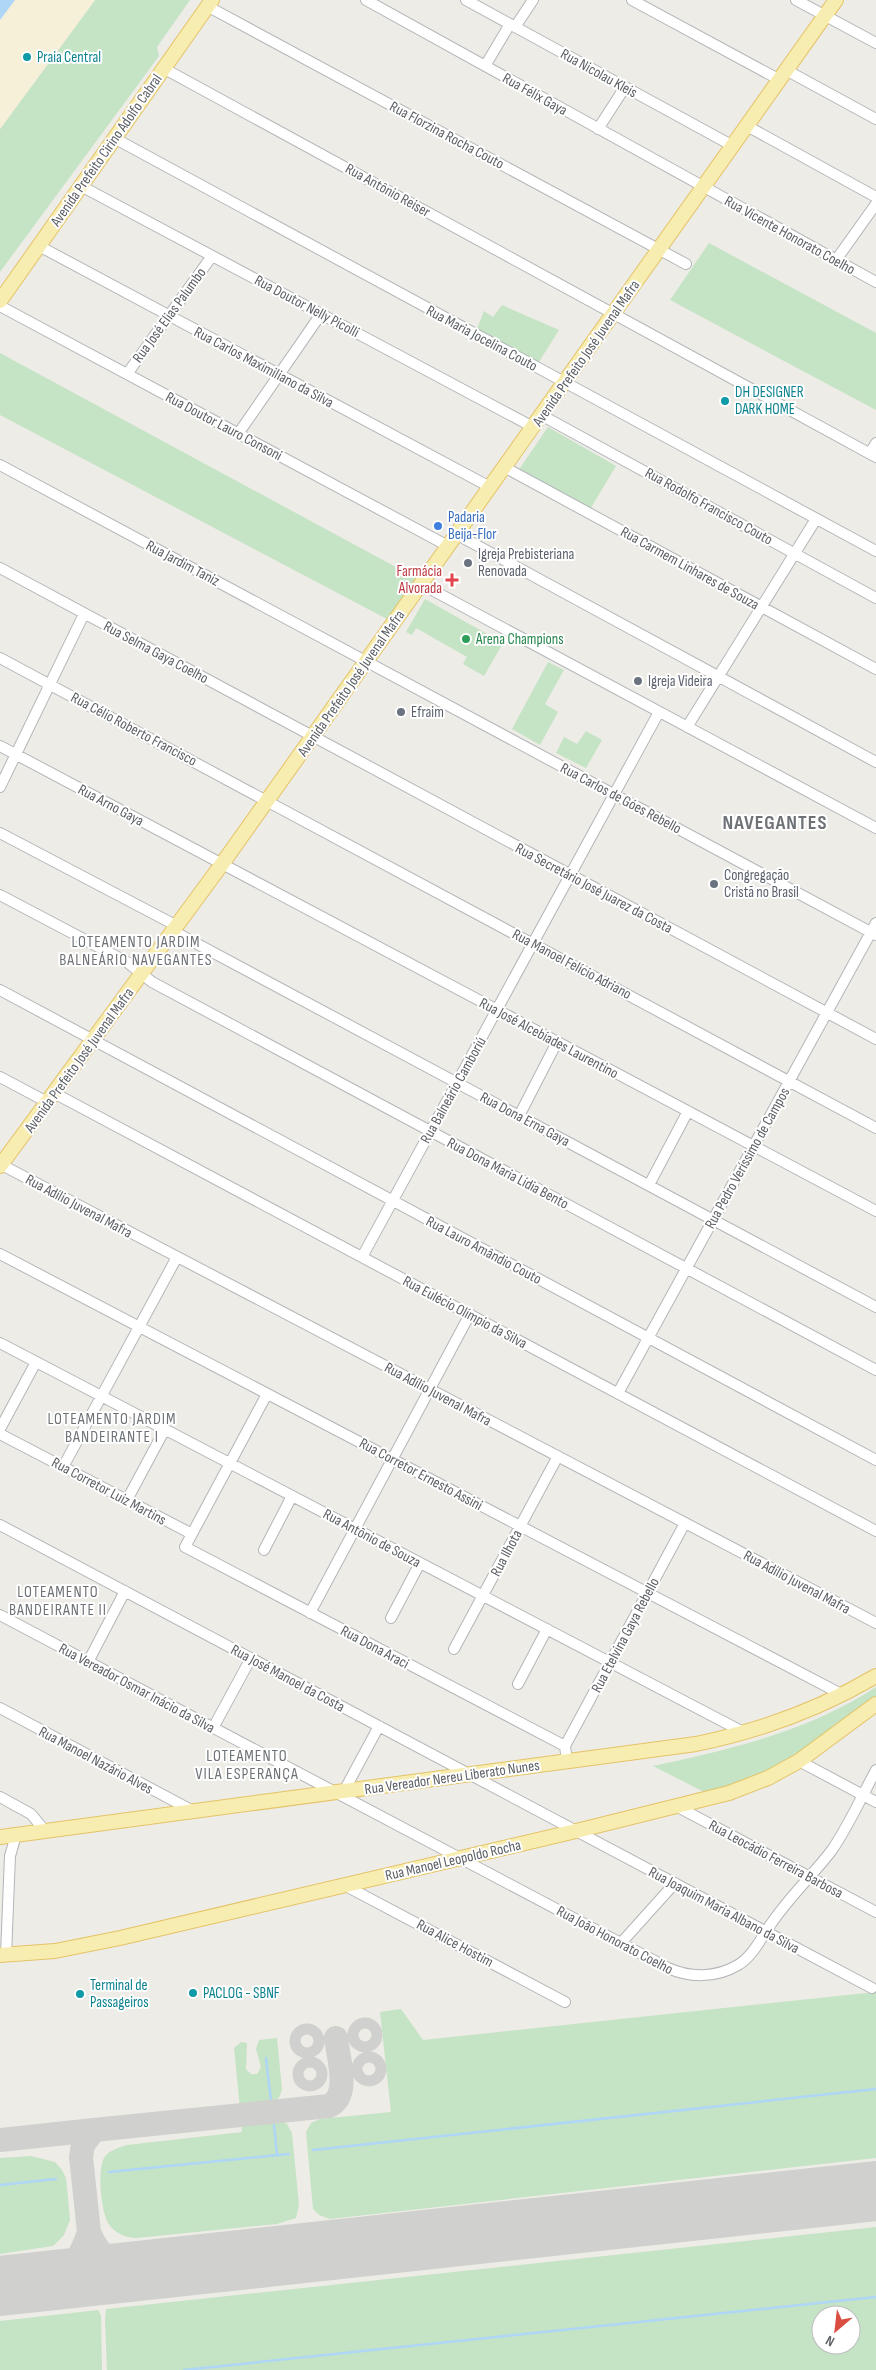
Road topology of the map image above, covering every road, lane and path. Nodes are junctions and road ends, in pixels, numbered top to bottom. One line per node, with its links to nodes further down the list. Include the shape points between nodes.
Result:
1 (366, 0): 8 (street, Rua Félix Gaya)
2 (466, 0): 10 (street, Rua Nicolau Kleis)
3 (533, 0): 10 (street)
4 (632, 0): 14 (street)
5 (796, 0): 9 (street)
6 (836, 0): 9 (main road, Avenida Prefeito José Juvenal Mafra)
7 (209, 3): 13 (main road, Avenida Prefeito Cirino Adolfo Cabral); 26 (street, Rua Florzina Rocha Couto)
8 (379, 3): 12 (street, Rua Félix Gaya)
9 (825, 16): 11 (street); 14 (main road, Avenida Prefeito José Juvenal Mafra)
10 (513, 26): 12 (street); 15 (street, Rua Nicolau Kleis)
11 (876, 43)
12 (485, 66): 18 (street, Rua Félix Gaya)
13 (164, 68): 19 (main road, Avenida Prefeito Cirino Adolfo Cabral); 33 (street, Rua Antônio Reiser)
14 (783, 75): 16 (street); 17 (main road, Avenida Prefeito José Juvenal Mafra)
15 (625, 87): 18 (street); 20 (street, Rua Nicolau Kleis)
16 (876, 119)
17 (747, 126): 20 (main road, Avenida Prefeito José Juvenal Mafra); 23 (street)
18 (598, 130): 22 (street, Rua Félix Gaya)
19 (114, 138): 21 (main road, Avenida Prefeito Cirino Adolfo Cabral); 38 (street, Rua Maria Jocelina Couto)
20 (733, 146): 22 (main road, Avenida Prefeito José Juvenal Mafra)
21 (81, 186): 25 (main road, Avenida Prefeito Cirino Adolfo Cabral); 27 (street, Rua Doutor Nelly Picolli)
22 (703, 188): 26 (main road, Avenida Prefeito José Juvenal Mafra); 28 (street, Rua Vicente Honorato Coelho)
23 (876, 197)
24 (876, 204): 28 (street)
25 (39, 246): 31 (main road, Avenida Prefeito Cirino Adolfo Cabral); 35 (street, Rua Carlos Maximiliano da Silva)
26 (659, 249): 29 (street, Rua Florzina Rocha Couto); 33 (main road, Avenida Prefeito José Juvenal Mafra)
27 (212, 256): 34 (street, Rua Doutor Nelly Picolli); 35 (street, Rua José Elias Palumbo)
28 (836, 260): 30 (street, Rua Vicente Honorato Coelho)
29 (686, 264)
30 (876, 282)
31 (0, 301)
32 (0, 306): 36 (street, Rua Doutor Lauro Consoni)
33 (614, 313): 38 (main road, Avenida Prefeito José Juvenal Mafra); 43 (street, Rua Antônio Reiser)
34 (321, 314): 37 (street); 40 (street, Rua Doutor Nelly Picolli)
35 (169, 316): 36 (street, Rua José Elias Palumbo); 37 (street, Rua Carlos Maximiliano da Silva)
36 (127, 374): 41 (street, Rua Doutor Lauro Consoni)
37 (278, 374): 41 (street); 46 (street, Rua Carlos Maximiliano da Silva)
38 (564, 382): 39 (main road, Avenida Prefeito José Juvenal Mafra); 47 (street, Rua Maria Jocelina Couto)
39 (541, 415): 40 (main road, Avenida Prefeito José Juvenal Mafra); 51 (street, Rua Rodolfo Francisco Couto)
40 (533, 427): 45 (main road, Avenida Prefeito José Juvenal Mafra)
41 (238, 434): 49 (street, Rua Doutor Lauro Consoni)
42 (876, 443): 43 (street)
43 (873, 455)
44 (0, 465): 58 (street, Rua Jardim Taniz)
45 (504, 467): 46 (main road, Avenida Prefeito José Juvenal Mafra); 55 (street, Rua Carmem Linhares de Souza)
46 (490, 487): 48 (main road, Avenida Prefeito José Juvenal Mafra)
47 (816, 519): 50 (street, Rua Maria Jocelina Couto); 51 (street)
48 (456, 534): 49 (main road, Avenida Prefeito José Juvenal Mafra); 60 (street)
49 (448, 546): 53 (main road, Avenida Prefeito José Juvenal Mafra)
50 (876, 551)
51 (795, 554): 54 (street, Rua Rodolfo Francisco Couto); 55 (street)
52 (0, 568): 56 (street, Rua Selma Gaya Coelho)
53 (421, 584): 58 (main road, Avenida Prefeito José Juvenal Mafra); 62 (street)
54 (876, 598)
55 (762, 606): 59 (street, Rua Carmem Linhares de Souza); 60 (street)
56 (84, 614): 61 (street); 64 (street, Rua Selma Gaya Coelho)
57 (0, 658): 61 (street, Rua Célio Roberto Francisco)
58 (366, 661): 64 (main road, Avenida Prefeito José Juvenal Mafra); 69 (street, Rua Carlos de Góes Rebello)
59 (876, 668)
60 (718, 676): 63 (street); 67 (street)
61 (50, 684): 66 (street); 70 (street, Rua Célio Roberto Francisco)
62 (659, 712): 63 (street); 69 (street, Rua Balneário Camboriú)
63 (687, 727): 71 (street)
64 (313, 736): 70 (main road, Avenida Prefeito José Juvenal Mafra); 74 (street, Rua Secretário José Juarez da Costa)
65 (0, 746): 66 (street, Rua Arno Gaya)
66 (16, 754): 68 (street); 73 (street, Rua Arno Gaya)
67 (876, 762)
68 (0, 787)
69 (614, 795): 74 (street, Rua Balneário Camboriú); 77 (street, Rua Carlos de Góes Rebello)
70 (267, 801): 73 (main road, Avenida Prefeito José Juvenal Mafra); 78 (street, Rua Manoel Felício Adriano)
71 (876, 828)
72 (0, 833): 76 (street, Rua Dona Erna Gaya)
73 (222, 864): 76 (main road, Avenida Prefeito José Juvenal Mafra); 81 (street, Rua José Alcebíades Laurentino)
74 (570, 875): 78 (street, Rua Balneário Camboriú); 82 (street, Rua Secretário José Juarez da Costa)
75 (0, 896): 79 (street, Rua Dona Maria Lídia Bento, via 127,962)
76 (175, 928): 79 (main road, Avenida Prefeito José Juvenal Mafra); 88 (street, Rua Dona Erna Gaya)
77 (874, 930): 82 (street, Rua Pedro Veríssimo de Campos)
78 (533, 944): 81 (street, Rua Balneário Camboriú); 87 (street, Rua Manoel Felício Adriano)
79 (142, 974): 84 (main road, Avenida Prefeito José Juvenal Mafra); 93 (street, Rua Dona Maria Lídia Bento)
80 (0, 990): 84 (street, Rua Lauro Amândio Couto)
81 (497, 1010): 85 (street, Rua José Alcebíades Laurentino); 88 (street, Rua Balneário Camboriú)
82 (827, 1013): 83 (street, Rua Secretário José Juarez da Costa); 87 (street, Rua Pedro Veríssimo de Campos)
83 (876, 1039)
84 (93, 1040): 89 (main road, Avenida Prefeito José Juvenal Mafra); 97 (street, Rua Lauro Amândio Couto)
85 (557, 1042): 90 (street, Rua José Alcebíades Laurentino); 91 (street)
86 (0, 1077): 89 (street, Rua Eulécio Olímpio da Silva)
87 (790, 1081): 92 (street, Rua Manoel Felício Adriano); 94 (street, Rua Pedro Veríssimo de Campos)
88 (457, 1083): 91 (street, Rua Dona Erna Gaya); 93 (street, Rua Balneário Camboriú)
89 (51, 1097): 95 (main road, Avenida Prefeito José Juvenal Mafra); 102 (street, Rua Eulécio Olímpio da Silva)
90 (688, 1111): 94 (street, Rua José Alcebíades Laurentino); 96 (street)
91 (519, 1116): 96 (street, Rua Dona Erna Gaya)
92 (876, 1128)
93 (431, 1131): 97 (street, Rua Balneário Camboriú); 103 (street, Rua Dona Maria Lídia Bento)
94 (754, 1146): 98 (street, Rua José Alcebíades Laurentino); 99 (street, Rua Pedro Veríssimo de Campos)
95 (0, 1165): 101 (street, Rua Adílio Juvenal Mafra)
96 (649, 1186): 99 (street, Rua Dona Erna Gaya)
97 (393, 1201): 102 (street, Rua Balneário Camboriú); 107 (street, Rua Lauro Amândio Couto)
98 (876, 1211)
99 (714, 1220): 103 (street, Rua Pedro Veríssimo de Campos); 104 (street, Rua Dona Erna Gaya)
100 (0, 1254): 106 (street, Rua Corretor Ernesto Assini)
101 (177, 1257): 106 (street); 111 (street, Rua Adílio Juvenal Mafra)
102 (362, 1257): 105 (street, Rua Eulécio Olímpio da Silva)
103 (687, 1268): 107 (street, Rua Pedro Veríssimo de Campos); 110 (street, Rua Dona Maria Lídia Bento)
104 (876, 1307)
105 (470, 1314): 111 (street); 112 (street, Rua Eulécio Olímpio da Silva)
106 (139, 1327): 113 (street, Rua Corretor Ernesto Assini); 114 (street)
107 (649, 1338): 112 (street, Rua Pedro Veríssimo de Campos); 120 (street, Rua Lauro Amândio Couto)
108 (0, 1343): 109 (street, Rua Antônio de Souza)
109 (36, 1362): 114 (street, Rua Antônio de Souza); 115 (street)
110 (876, 1370)
111 (430, 1390): 118 (street, Rua Adílio Juvenal Mafra); 119 (street)
112 (618, 1393): 129 (street, Rua Eulécio Olímpio da Silva)
113 (267, 1394): 119 (street, Rua Corretor Ernesto Assini); 121 (street)
114 (101, 1396): 116 (street, Rua Antônio de Souza); 122 (street)
115 (0, 1429)
116 (165, 1430): 121 (street, Rua Antônio de Souza); 124 (street)
117 (0, 1434): 122 (street, Rua Corretor Luiz Martins)
118 (558, 1456): 125 (street, Rua Adílio Juvenal Mafra); 127 (street, Rua Ilhota)
119 (393, 1460): 127 (street, Rua Corretor Ernesto Assini); 128 (street)
120 (876, 1460)
121 (230, 1464): 123 (street, Rua Antônio de Souza); 130 (street)
122 (63, 1467): 124 (street, Rua Corretor Luiz Martins)
123 (292, 1496): 128 (street, Rua Antônio de Souza); 131 (street)
124 (127, 1500): 130 (street, Rua Corretor Luiz Martins)
125 (685, 1524): 134 (street, Rua Etelvina Gaya Rebello); 139 (street, Rua Adílio Juvenal Mafra)
126 (0, 1525): 133 (street, Rua José Manoel da Costa)
127 (520, 1526): 134 (street, Rua Corretor Ernesto Assini); 135 (street, Rua Ilhota)
128 (356, 1530): 132 (street, Rua Antônio de Souza); 136 (street)
129 (876, 1531)
130 (192, 1534): 136 (street, Rua Dona Araci, via 185,1547)
131 (264, 1550)
132 (420, 1563): 135 (street, Rua Antônio de Souza); 138 (street)
133 (125, 1591): 142 (street, Rua José Manoel da Costa); 143 (street)
134 (648, 1593): 144 (street, Rua Etelvina Gaya Rebello); 147 (street, Rua Corretor Ernesto Assini)
135 (483, 1596): 140 (street, Rua Antônio de Souza); 141 (street, Rua Ilhota)
136 (310, 1613): 153 (street, Rua Dona Araci)
137 (0, 1615): 143 (street, Rua Vereador Osmar Inácio da Silva)
138 (391, 1618)
139 (876, 1624)
140 (546, 1629): 144 (street, Rua Antônio de Souza); 146 (street)
141 (454, 1649)
142 (251, 1658): 150 (street, Rua José Manoel da Costa); 151 (street)
143 (88, 1662): 151 (street, Rua Vereador Osmar Inácio da Silva)
144 (610, 1663): 152 (street, Rua Antônio de Souza); 153 (street, Rua Etelvina Gaya Rebello)
145 (876, 1676): 147 (main road, Rua Vereador Nereu Liberato Nunes)
146 (518, 1684)
147 (843, 1695): 152 (main road, Rua Vereador Nereu Liberato Nunes, via 788,1719)
148 (0, 1708): 163 (street, Rua Manoel Nazário Alves)
149 (874, 1709): 155 (main road, Rua Manoel Leopoldo Rocha)
150 (379, 1726): 157 (street, Rua José Manoel da Costa); 158 (street)
151 (213, 1728): 158 (street, Rua Vereador Osmar Inácio da Silva)
152 (744, 1733): 154 (main road, Rua Vereador Nereu Liberato Nunes, via 688,1745)
153 (565, 1746): 154 (street)
154 (567, 1761): 157 (main road, Rua Vereador Nereu Liberato Nunes)
155 (799, 1761): 159 (street); 162 (main road, Rua Manoel Leopoldo Rocha, via 768,1778 729,1793)
156 (876, 1770): 159 (street, Rua João Honorato Coelho)
157 (469, 1774): 158 (main road, Rua Vereador Nereu Liberato Nunes); 165 (street, Rua José Manoel da Costa)
158 (339, 1792): 163 (main road, Rua Vereador Nereu Liberato Nunes); 168 (street, Rua Vereador Osmar Inácio da Silva)
159 (863, 1794): 161 (street); 169 (street, Rua João Honorato Coelho, via 837,1842)
160 (0, 1797): 164 (street, via 31,1814)
161 (876, 1802)
162 (676, 1806): 165 (main road, Rua Manoel Leopoldo Rocha); 169 (street, Rua Leocádio Ferreira Barbosa)
163 (193, 1811): 164 (main road, Rua Vereador Nereu Liberato Nunes)
164 (45, 1831): 166 (main road, Rua Vereador Nereu Liberato Nunes)
165 (576, 1831): 168 (main road, Rua Manoel Leopoldo Rocha); 170 (street, Rua Joaquim Maria Albano da Silva)
166 (16, 1835): 167 (main road, Rua Vereador Nereu Liberato Nunes); 175 (street, via 10,1856)
167 (0, 1837)
168 (459, 1858): 171 (main road, Rua Manoel Leopoldo Rocha); 174 (street, Rua João Honorato Coelho)
169 (809, 1877): 172 (street, Rua Leocádio Ferreira Barbosa); 173 (street, Rua João Honorato Coelho)
170 (674, 1883): 173 (street, Rua Joaquim Maria Albano da Silva); 174 (street)
171 (344, 1885): 175 (main road, Rua Manoel Leopoldo Rocha, via 120,1938 55,1951); 177 (street, Rua Alice Hostim)
172 (876, 1912)
173 (766, 1932): 174 (street, Rua João Honorato Coelho, via 752,1952 737,1965 701,1976 680,1973); 176 (street, Rua Joaquim Maria Albano da Silva)
174 (621, 1943)
175 (3, 1955)
176 (872, 1988)
177 (565, 2002)

